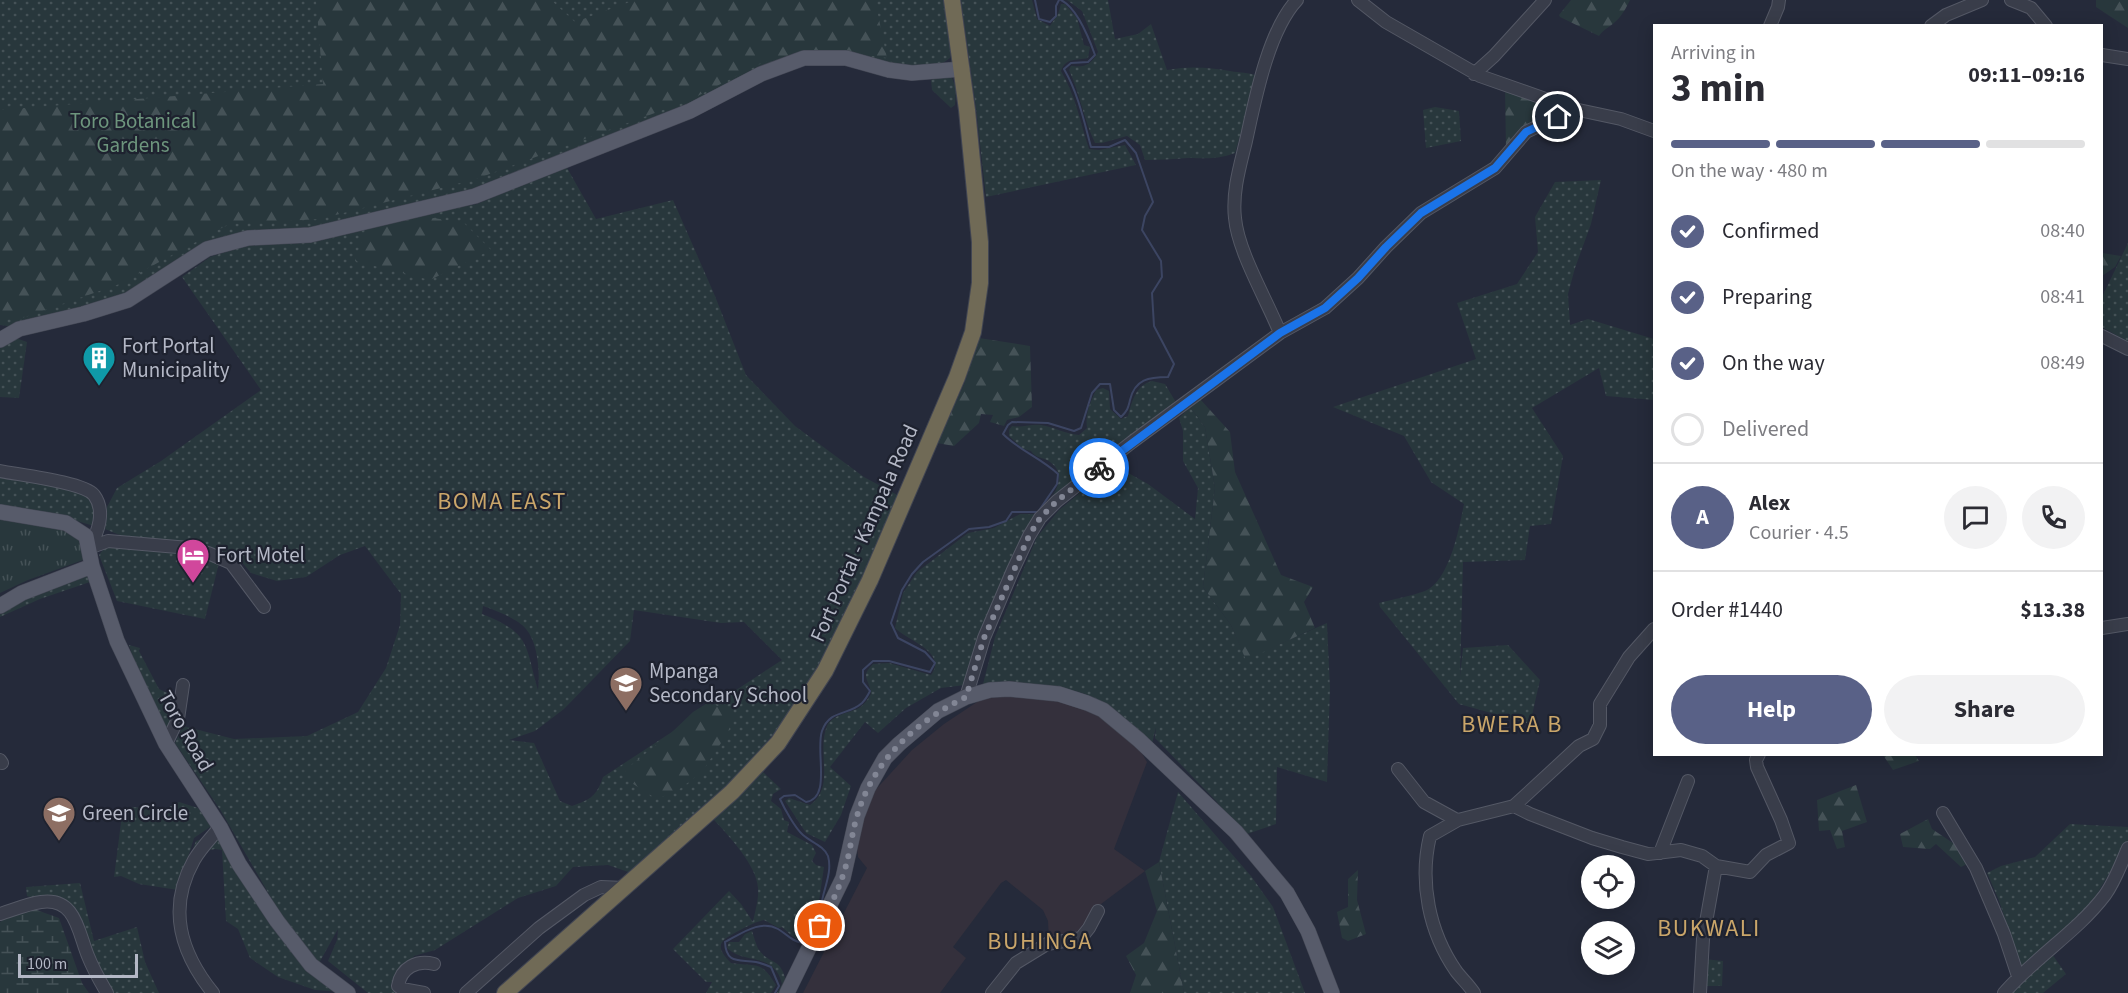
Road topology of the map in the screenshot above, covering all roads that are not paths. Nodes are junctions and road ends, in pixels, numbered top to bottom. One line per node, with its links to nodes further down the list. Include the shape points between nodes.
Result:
1 (952, 0): 13 (highway, Fort Portal - Kampala Road)
2 (1297, 0): 17 (street, via 1265,64 1235,199 1239,237)
3 (1358, 0): 14 (street, via 1386,22)
4 (1545, 0): 14 (street)
5 (1779, 0): 8 (street)
6 (1982, 0): 9 (street)
7 (2012, 0): 10 (street, via 2031,8)
8 (1771, 24)
9 (1934, 24)
10 (2044, 24)
11 (2103, 55): 12 (street)
12 (2128, 59)
13 (962, 69): 19 (main road, via 912,73 846,58 804,58 760,74 690,111 475,196 318,233 248,238 207,249 129,300 19,329); 43 (highway, Fort Portal - Kampala Road, via 980,242 980,283 973,332 957,376 847,631 808,697 778,742 732,792)
14 (1474, 74): 15 (street)
15 (1574, 109): 16 (street); 17 (street, via 1526,132 1495,168 1421,213 1325,308)
16 (1653, 131)
17 (1280, 333): 31 (street, via 1132,442 1040,518 984,638)
18 (2103, 336): 20 (street)
19 (0, 340)
20 (2128, 349)
21 (0, 471): 23 (street, via 80,486 94,495 100,518)
22 (0, 512): 23 (main road, Toro Road, via 66,523 86,536)
23 (89, 548): 24 (main road, Toro Road); 26 (street, via 108,541 208,553 231,563)
24 (92, 566): 25 (main road, via 22,592); 32 (main road, Toro Road, via 117,641)
25 (0, 606)
26 (264, 607)
27 (2128, 624): 28 (street)
28 (2103, 628)
29 (1653, 630): 36 (street, via 1629,657 1600,704 1600,725 1593,739 1580,746)
30 (183, 686): 32 (street, via 178,719)
31 (966, 697): 54 (main road, via 938,711 899,744 876,773 857,816 843,878); 56 (main road, via 1009,689 1059,694 1103,710 1117,720 1236,832 1273,874 1308,931)
32 (166, 744): 39 (main road, Toro Road)
33 (1758, 756): 42 (street, via 1756,767 1789,843 1766,855 1750,872)
34 (1398, 769): 38 (street, via 1425,802)
35 (1688, 781): 41 (street)
36 (1514, 806): 38 (street); 41 (street, via 1592,838 1648,854)
37 (1943, 813): 47 (street, via 1976,868)
38 (1458, 820): 57 (street, via 1430,836 1425,883 1438,937)
39 (220, 827): 49 (street, via 195,858 179,899 189,955); 50 (main road, Toro Road, via 277,921 311,964)
40 (2128, 848): 47 (street, via 2107,892 2090,913)
41 (1660, 853): 42 (street, via 1681,850 1702,856)
42 (1716, 866): 58 (street, via 1703,939)
43 (624, 888): 52 (street, via 602,887 584,895 539,928); 53 (highway, Fort Portal - Kampala Road)
44 (1098, 911): 55 (street, via 1081,938 1047,944 1016,963)
45 (0, 914): 48 (street, via 41,902 61,904 68,909)
46 (434, 964): 51 (street, via 423,961 412,965 398,982 402,989)
47 (2018, 976): 59 (street)
48 (107, 993)
49 (213, 993)
50 (348, 993)
51 (424, 993)
52 (466, 993)
53 (505, 993)
54 (787, 993)
55 (992, 993)
56 (1332, 993)
57 (1474, 993)
58 (1700, 993)
59 (2004, 993)

